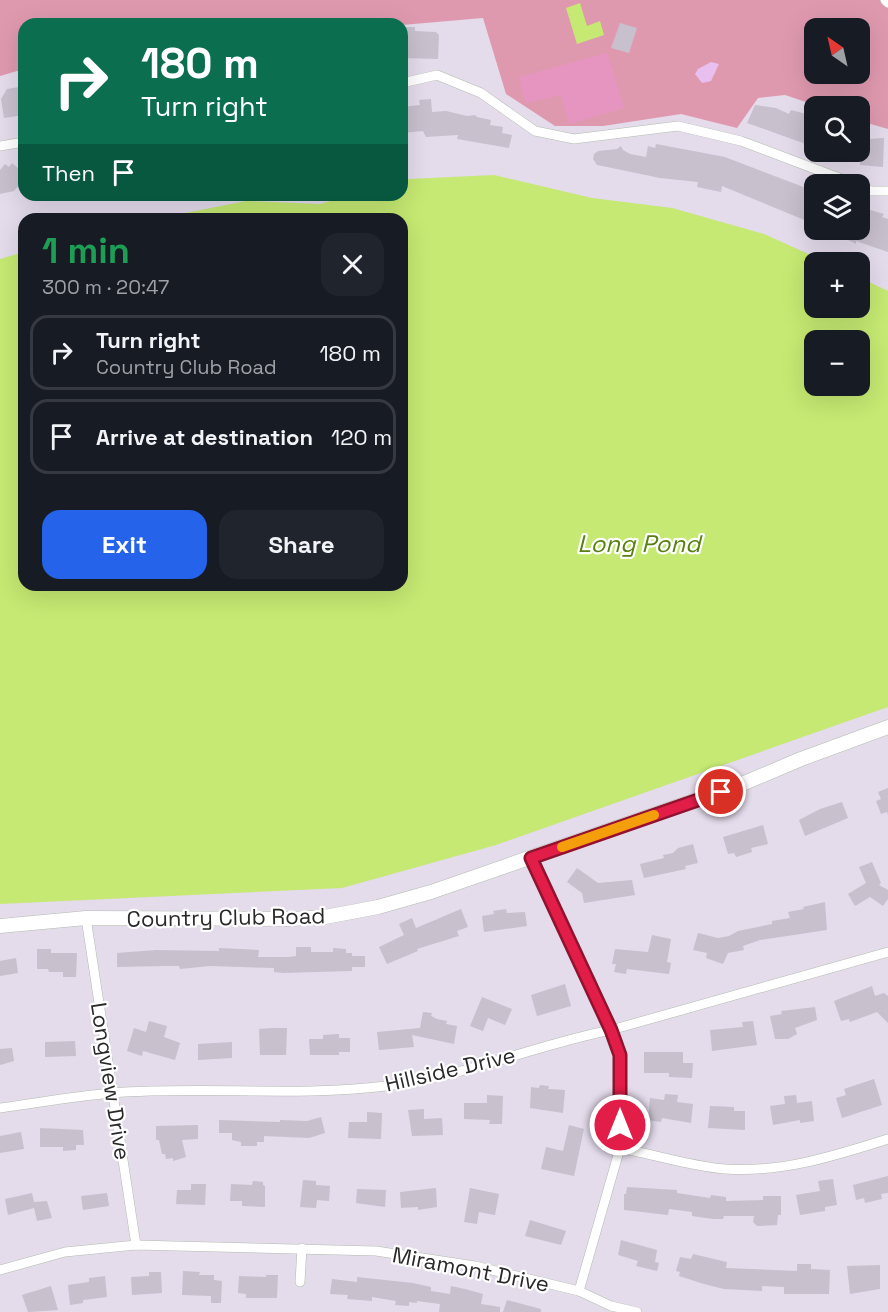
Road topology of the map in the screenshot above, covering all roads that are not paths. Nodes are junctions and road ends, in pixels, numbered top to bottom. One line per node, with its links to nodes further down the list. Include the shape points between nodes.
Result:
1 (408, 81): 4 (street, via 437,75 481,93 535,131 574,139 678,126 741,141)
2 (18, 143): 3 (street)
3 (0, 146)
4 (828, 174)
5 (870, 191): 6 (street)
6 (888, 191)
7 (888, 727): 8 (street, Country Club Road, via 742,784)
8 (531, 858): 9 (street, Country Club Road, via 378,908 325,917); 12 (street)
9 (86, 918): 10 (street, Country Club Road); 13 (street, Longview Drive)
10 (0, 926)
11 (888, 952): 12 (street, Hillside Drive)
12 (611, 1030): 13 (street, Hillside Drive, via 570,1038 469,1069 386,1086); 16 (street, via 620,1055)
13 (113, 1093): 14 (street, Hillside Drive); 17 (street, Longview Drive)
14 (0, 1108)
15 (888, 1139): 16 (street, via 807,1163 747,1170 722,1169)
16 (620, 1148): 21 (street)
17 (136, 1245): 18 (street, Miramont Drive); 19 (street, Miramont Drive, via 65,1252)
18 (302, 1248): 20 (street); 21 (street, Miramont Drive, via 432,1258)
19 (0, 1270)
20 (300, 1282)
21 (579, 1291): 22 (street, Miramont Drive, via 611,1306)
22 (637, 1312)

